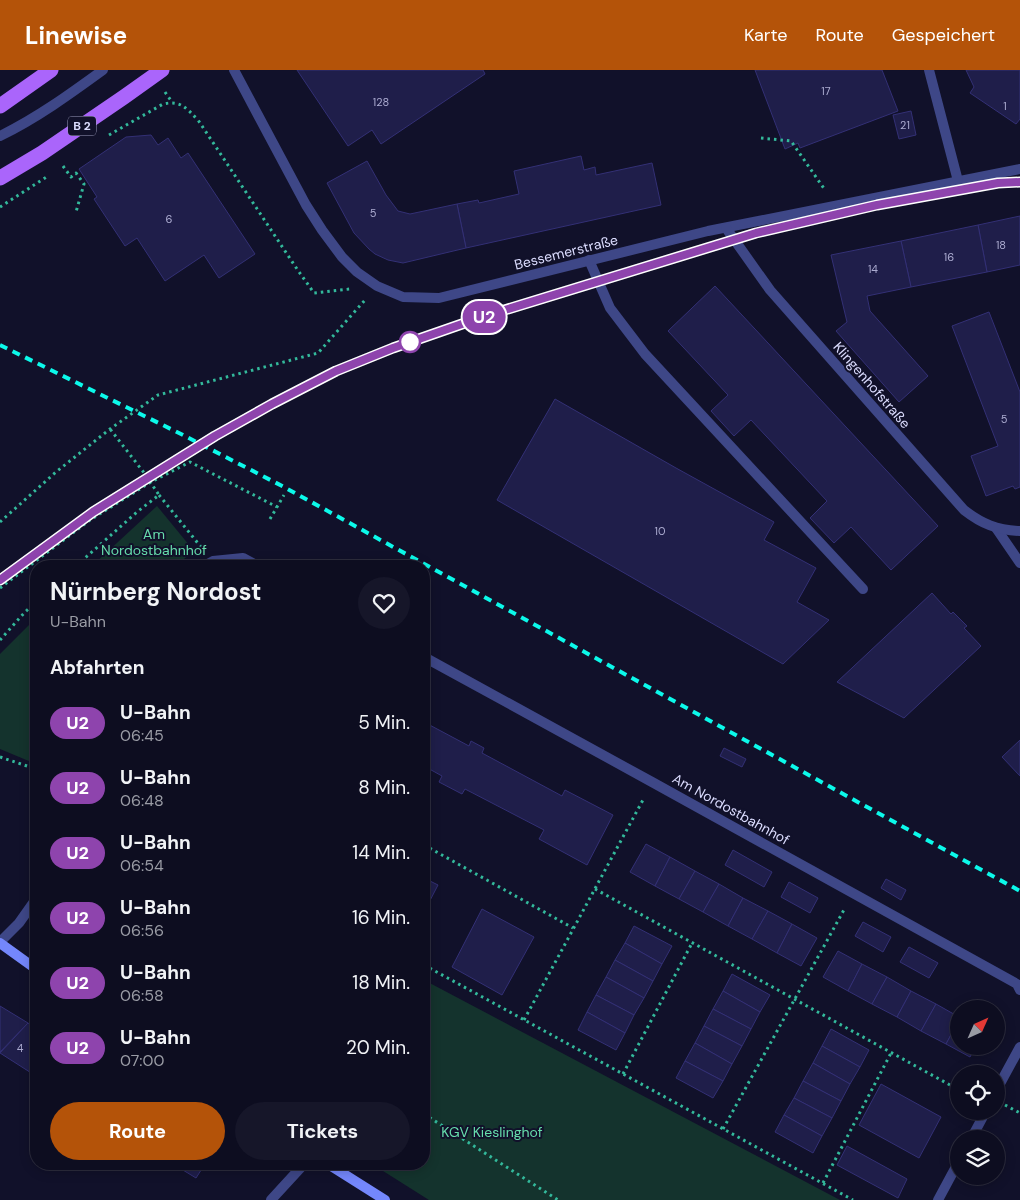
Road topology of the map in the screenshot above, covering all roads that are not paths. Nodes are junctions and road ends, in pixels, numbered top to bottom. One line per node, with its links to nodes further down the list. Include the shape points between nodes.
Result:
1 (51, 70): 6 (main road)
2 (103, 70): 7 (street)
3 (162, 70): 9 (main road, B 2)
4 (234, 70): 12 (street, Bessemerstraße, via 322,230 342,257 377,286 403,297 438,298)
5 (929, 70): 10 (street)
6 (0, 106)
7 (0, 136)
8 (1020, 169): 10 (street, Bessemerstraße)
9 (0, 178)
10 (958, 181): 11 (street, Bessemerstraße)
11 (726, 228): 12 (street, Bessemerstraße); 13 (street, Klingenhofstraße, via 770,290 964,510)
12 (589, 260): 18 (street, via 610,308 644,354)
13 (996, 528): 14 (street, Klingenhofstraße); 17 (street)
14 (1020, 531)
15 (231, 560): 16 (street)
16 (247, 560)
17 (1020, 563)
18 (863, 589)
19 (430, 660): 23 (street, Am Nordostbahnhof, via 1017,984)
20 (30, 907): 21 (street)
21 (0, 942): 22 (street)
22 (30, 964)
23 (1020, 990)
24 (1020, 1047): 25 (street)
25 (1005, 1074)
26 (298, 1170): 29 (street)
27 (338, 1170): 30 (street)
28 (950, 1178): 31 (street)
29 (271, 1200)
30 (385, 1200)
31 (938, 1200)

